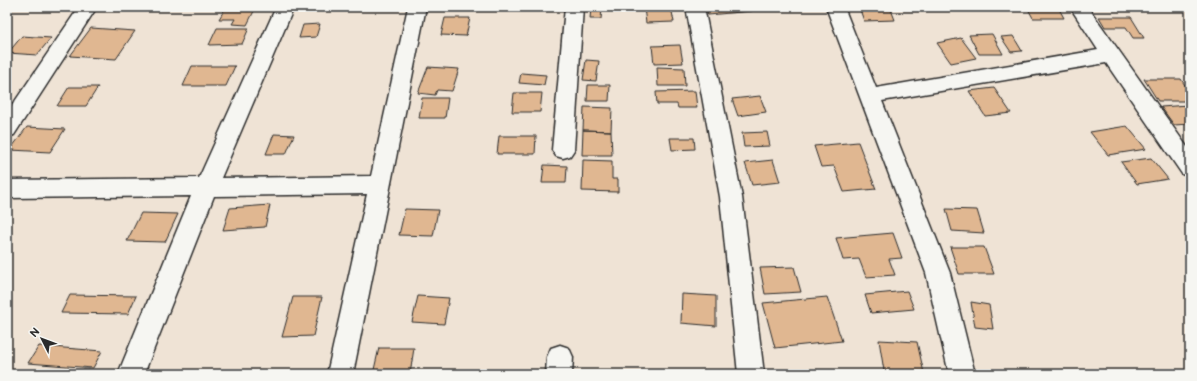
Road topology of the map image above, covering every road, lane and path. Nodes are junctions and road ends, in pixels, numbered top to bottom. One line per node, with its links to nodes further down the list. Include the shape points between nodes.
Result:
1 (88, 7): 10 (street)
2 (285, 7): 14 (street)
3 (417, 7): 13 (street)
4 (574, 7): 11 (street)
5 (695, 7): 18 (street, via 731,197)
6 (835, 7): 9 (street)
7 (1079, 7): 8 (street)
8 (1110, 56): 9 (street); 12 (street)
9 (870, 96): 19 (street, via 938,273)
10 (7, 129)
11 (563, 150)
12 (1190, 168)
13 (379, 185): 14 (street); 17 (street)
14 (206, 187): 15 (street); 16 (street)
15 (7, 189)
16 (131, 374)
17 (340, 374)
18 (751, 374)
19 (962, 374)

